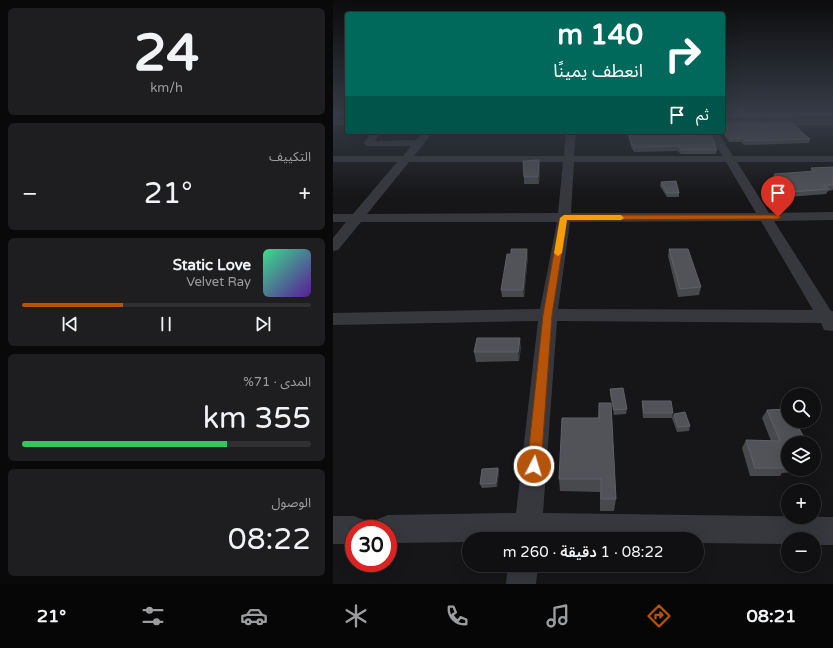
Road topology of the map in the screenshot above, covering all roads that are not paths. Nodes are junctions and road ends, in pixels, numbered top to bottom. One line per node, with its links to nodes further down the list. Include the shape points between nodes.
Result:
1 (369, 142): 4 (street)
2 (570, 142): 7 (street)
3 (719, 142): 8 (street)
4 (419, 143): 6 (street)
5 (333, 159): 6 (street)
6 (405, 159): 7 (street); 13 (street)
7 (569, 160): 8 (street); 14 (street)
8 (730, 160): 9 (street); 11 (street)
9 (833, 160)
10 (833, 216): 11 (street)
11 (764, 217): 14 (street); 18 (street)
12 (333, 218): 13 (street)
13 (356, 218): 14 (street); 15 (street)
14 (564, 218): 16 (street)
15 (333, 247)
16 (548, 315): 17 (street); 18 (street); 24 (street)
17 (333, 319)
18 (831, 321)
19 (397, 529): 23 (street)
20 (333, 530): 21 (street)
21 (345, 530)
22 (833, 531): 25 (street)
23 (493, 532)
24 (528, 532)
25 (680, 532)
26 (522, 572): 27 (street)
27 (521, 584)

